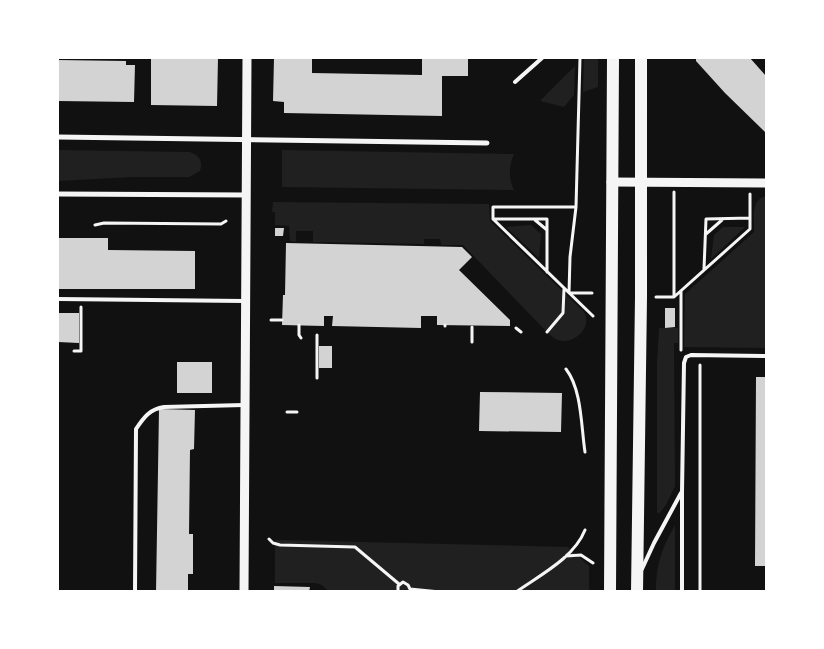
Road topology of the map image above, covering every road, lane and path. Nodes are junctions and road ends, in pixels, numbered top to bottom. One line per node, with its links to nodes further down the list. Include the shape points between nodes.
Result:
1 (247, 58): 8 (street)
2 (542, 58): 6 (lane)
3 (580, 58): 17 (path)
4 (612, 58): 10 (main road)
5 (641, 58): 11 (main road)
6 (515, 82)
7 (58, 136): 8 (street)
8 (247, 140): 9 (street); 16 (street)
9 (487, 143)
10 (611, 182): 11 (street); 71 (main road)
11 (641, 182): 12 (street); 64 (main road)
12 (766, 183)
13 (674, 192): 33 (path)
14 (58, 194): 16 (street)
15 (750, 194): 18 (path)
16 (247, 195): 36 (street)
17 (576, 207): 19 (path, via 493,208); 30 (path)
18 (750, 218): 21 (path); 26 (path, via 750,229)
19 (493, 219): 20 (path); 27 (path)
20 (535, 219): 24 (path); 24 (path, via 547,219)
21 (722, 219): 25 (path); 25 (path, via 706,219)
22 (226, 221): 23 (path, via 221,224)
23 (95, 225)
24 (547, 230): 27 (path)
25 (706, 235): 26 (path)
26 (704, 270): 29 (path)
27 (546, 272): 28 (path)
28 (564, 288): 30 (path); 44 (path, via 563,313)
29 (681, 291): 33 (path); 51 (path, via 681,348)
30 (569, 293): 31 (path); 37 (path)
31 (592, 293)
32 (656, 297): 33 (path)
33 (674, 297)
34 (58, 299): 35 (lane)
35 (81, 299): 36 (lane); 48 (path, via 81,351)
36 (246, 301): 54 (street)
37 (593, 316)
38 (271, 320): 39 (path)
39 (282, 320)
40 (299, 325): 46 (path)
41 (472, 327): 47 (path)
42 (516, 328): 43 (path)
43 (521, 332)
44 (547, 332)
45 (317, 335): 53 (path)
46 (301, 338)
47 (472, 342)
48 (74, 351)
49 (700, 356): 50 (lane); 51 (lane); 73 (path)
50 (766, 356)
51 (686, 357): 58 (lane)
52 (566, 369): 57 (path, via 578,397)
53 (317, 378)
54 (246, 405): 66 (lane, via 154,409 136,428); 67 (street)
55 (288, 412): 56 (path)
56 (298, 412)
57 (585, 452)
58 (682, 492): 64 (lane, via 654,544); 72 (lane)
59 (585, 530): 61 (path, via 578,544)
60 (269, 539): 63 (path, via 280,545 355,547)
61 (566, 556): 62 (path, via 581,555); 70 (path)
62 (593, 563)
63 (399, 584): 65 (path, via 405,582); 68 (path)
64 (637, 587)
65 (409, 590): 69 (path)
66 (135, 592)
67 (244, 592)
68 (398, 592)
69 (440, 592)
70 (516, 592)
71 (610, 592)
72 (682, 592)
73 (700, 592)

